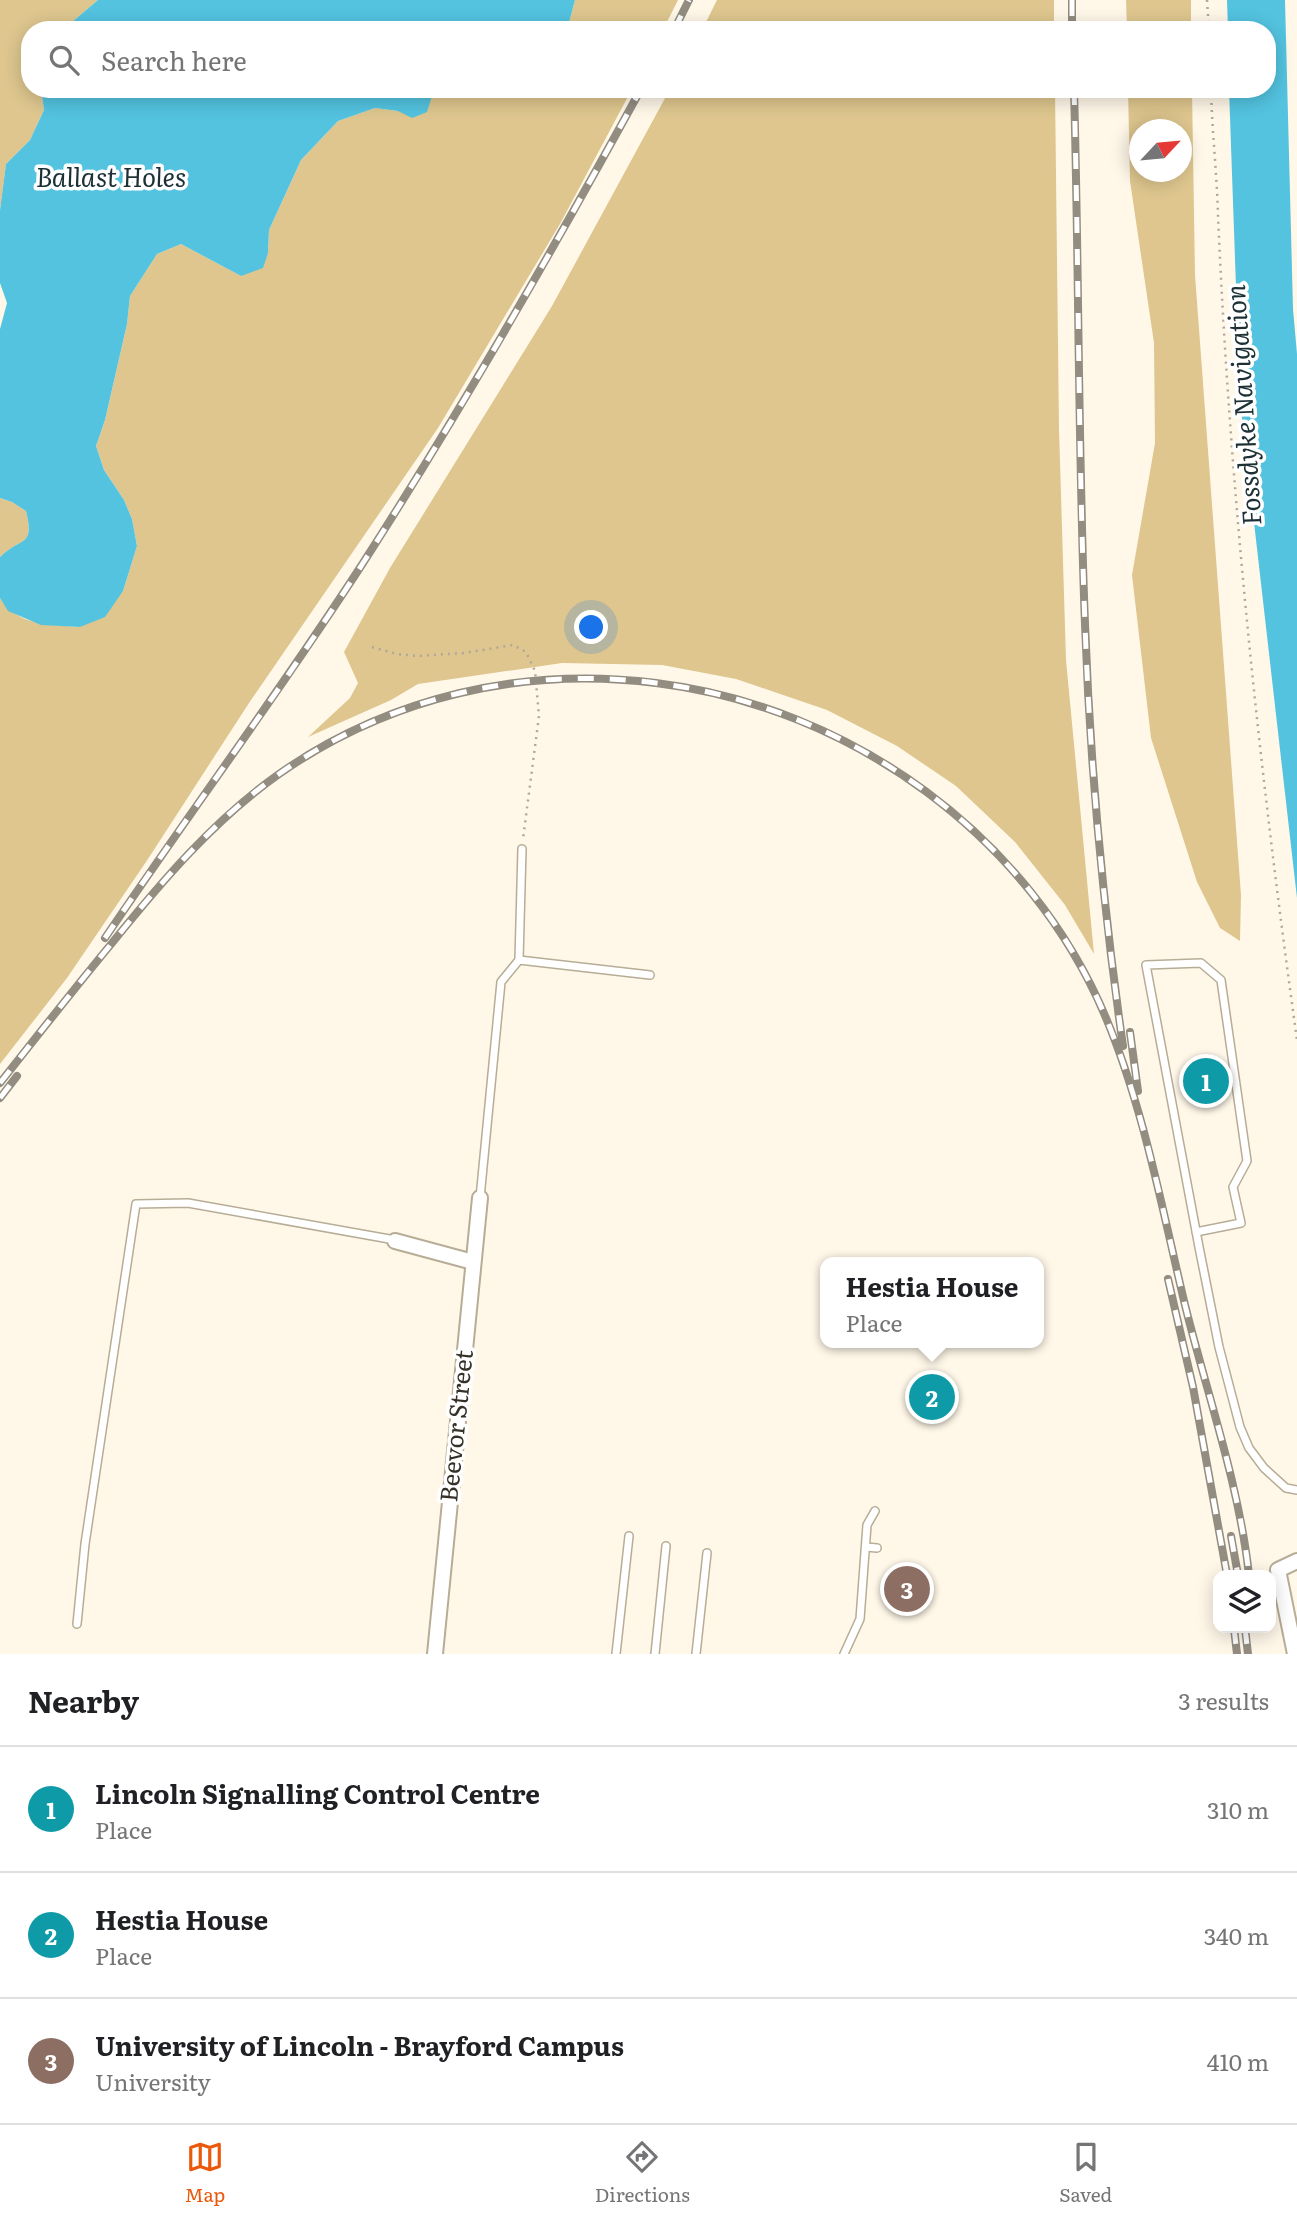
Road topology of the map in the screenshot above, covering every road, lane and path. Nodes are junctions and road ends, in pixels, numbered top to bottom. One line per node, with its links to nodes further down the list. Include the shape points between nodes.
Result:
1 (1207, 0): 2 (path)
2 (1208, 21)
3 (1211, 98): 8 (path, via 1245,597)
4 (372, 647): 5 (path, via 417,656 513,645 531,658 539,716)
5 (522, 849): 6 (lane)
6 (519, 960): 7 (lane); 9 (lane, via 501,982)
7 (650, 975)
8 (1297, 1040)
9 (480, 1198): 12 (street, Beevor Street)
10 (1196, 1232): 10 (lane, via 1179,1133 1146,965 1201,963 1221,980 1247,1161 1233,1186 1241,1223); 13 (lane, via 1240,1427 1264,1468 1286,1488)
11 (395, 1241): 12 (street); 21 (lane, via 188,1203 136,1204)
12 (473, 1262): 22 (street, Beevor Street)
13 (1297, 1490)
14 (875, 1511): 17 (lane, via 863,1525)
15 (629, 1536): 23 (lane)
16 (666, 1546): 24 (lane)
17 (866, 1546): 18 (lane); 26 (lane, via 860,1619)
18 (877, 1548)
19 (707, 1553): 25 (lane)
20 (1297, 1562): 27 (street, via 1278,1570)
21 (77, 1623)
22 (435, 1654)
23 (616, 1654)
24 (655, 1654)
25 (696, 1654)
26 (844, 1654)
27 (1295, 1654)

